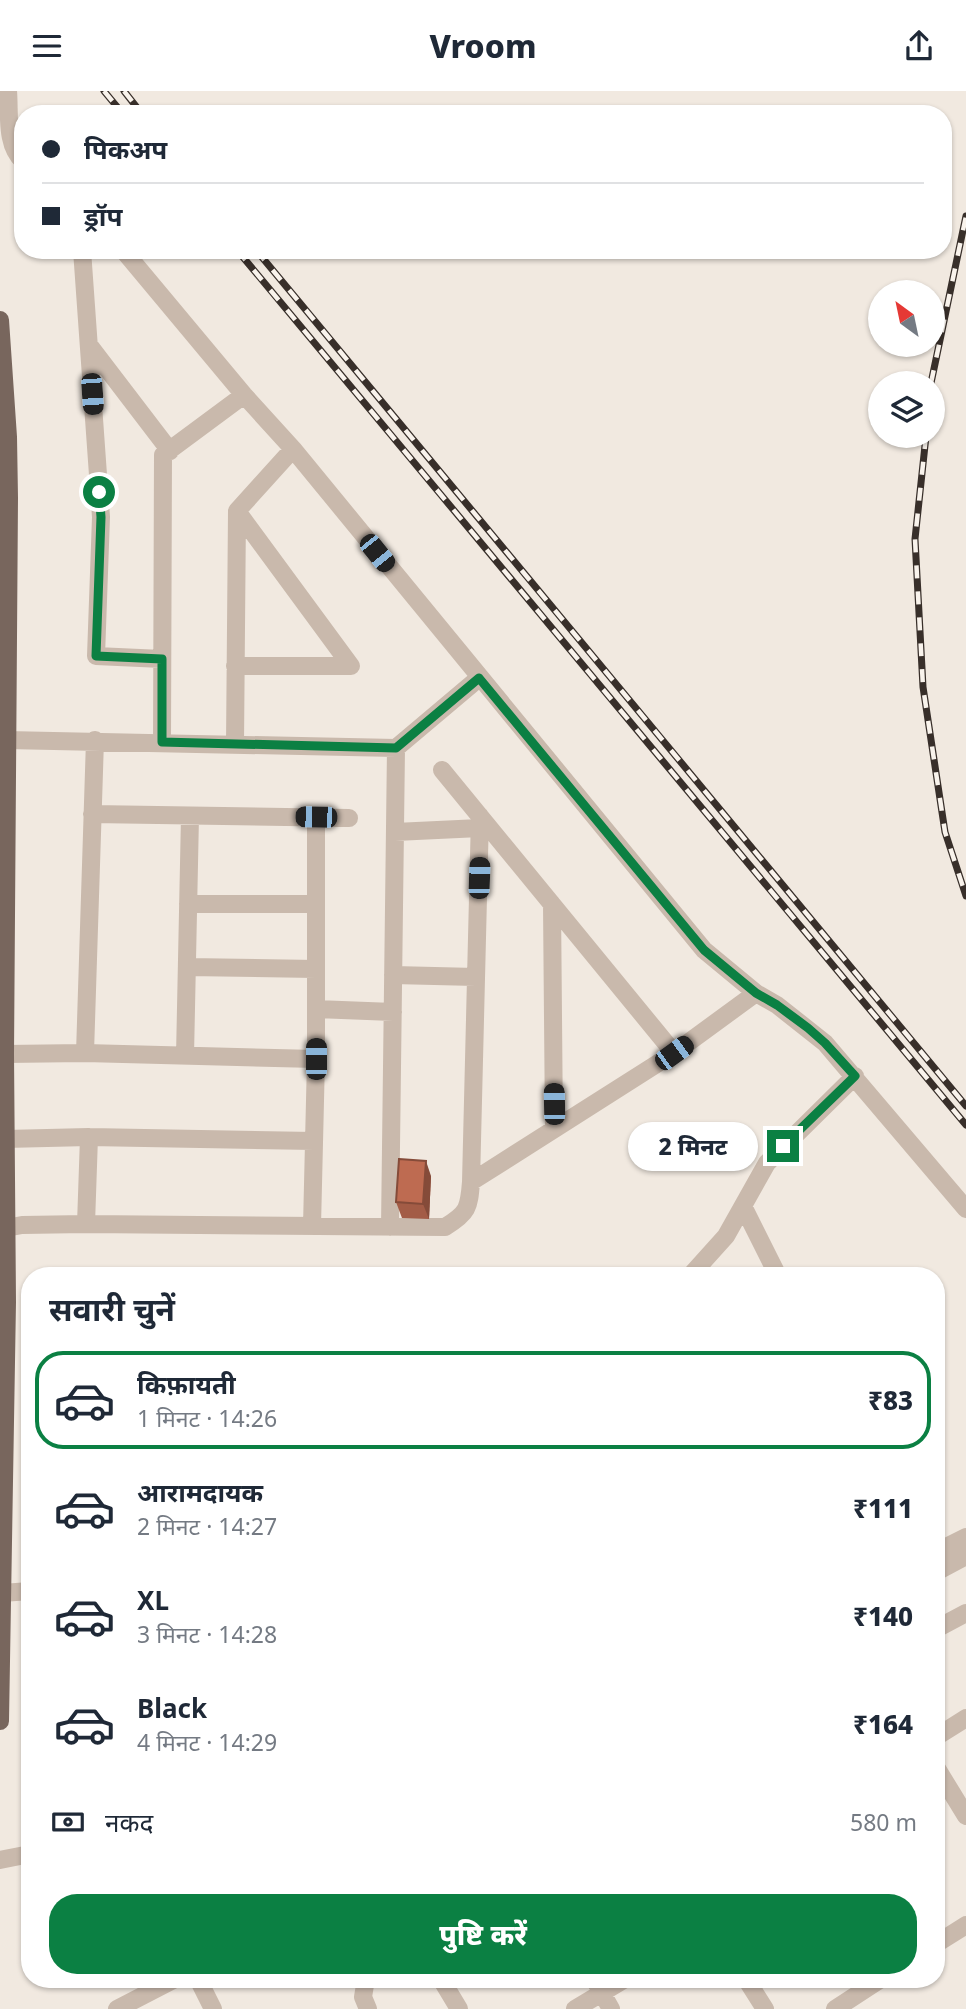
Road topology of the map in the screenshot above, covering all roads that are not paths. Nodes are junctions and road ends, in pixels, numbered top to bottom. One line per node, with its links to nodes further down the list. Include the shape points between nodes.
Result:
1 (8, 91): 2 (street)
2 (14, 150)
3 (83, 259): 6 (street)
4 (131, 259): 7 (street)
5 (0, 320): 14 (main road, via 8,449)
6 (89, 345): 9 (street); 11 (street, via 101,517 96,656)
7 (244, 395): 8 (street); 9 (street)
8 (293, 449): 10 (street); 13 (street)
9 (170, 451): 11 (street, via 163,455)
10 (237, 510): 12 (street); 12 (street, via 351,666)
11 (162, 659): 16 (street)
12 (235, 666): 17 (street)
13 (479, 678): 18 (street); 33 (street, via 704,950)
14 (6, 740): 15 (street); 40 (main road)
15 (95, 740): 16 (street); 20 (street)
16 (162, 742): 17 (street)
17 (235, 744): 18 (street)
18 (396, 748): 25 (street)
19 (442, 769): 24 (street)
20 (92, 814): 21 (street); 36 (street)
21 (190, 816): 22 (street); 26 (street)
22 (316, 817): 23 (street); 27 (street)
23 (349, 818)
24 (480, 822): 25 (street); 28 (street); 32 (street)
25 (395, 832): 31 (street)
26 (188, 904): 27 (street); 29 (street)
27 (316, 904): 30 (street)
28 (552, 904): 37 (street); 42 (street)
29 (187, 967): 30 (street); 38 (street)
30 (316, 969): 34 (street)
31 (393, 975): 32 (street); 35 (street)
32 (476, 977): 46 (street)
33 (756, 993): 37 (street); 41 (street, via 808,1028)
34 (316, 1009): 35 (street); 39 (street)
35 (393, 1012): 51 (street)
36 (85, 1053): 38 (street); 40 (street)
37 (674, 1053): 42 (street)
38 (185, 1056): 39 (street)
39 (316, 1059): 45 (street)
40 (3, 1062): 44 (main road)
41 (855, 1076): 47 (street, via 766,1163); 48 (street)
42 (554, 1129): 46 (street)
43 (89, 1137): 44 (street); 45 (street); 49 (street)
44 (5, 1139): 52 (main road)
45 (314, 1141): 50 (street)
46 (471, 1182): 51 (street, via 469,1205 462,1217 445,1227)
47 (743, 1206): 53 (street, via 726,1236); 54 (street)
48 (966, 1209)
49 (86, 1224): 50 (street); 52 (street)
50 (312, 1226): 51 (street)
51 (390, 1227)
52 (6, 1228): 55 (main road)
53 (698, 1267)
54 (774, 1267)
55 (2, 1457): 61 (main road)
56 (966, 1537): 57 (street)
57 (945, 1548)
58 (966, 1556): 59 (street)
59 (945, 1567)
60 (21, 1592): 61 (street)
61 (2, 1593): 64 (main road)
62 (966, 1613): 63 (street)
63 (945, 1624)
64 (0, 1646): 66 (main road)
65 (966, 1718): 67 (street)
66 (0, 1721)
67 (945, 1731)
68 (945, 1782): 69 (street)
69 (966, 1816)
70 (21, 1856): 71 (street)
71 (0, 1860)
72 (966, 1925): 73 (street)
73 (945, 1938)
74 (157, 1988): 81 (street)
75 (202, 1988): 82 (street)
76 (364, 1988): 83 (street)
77 (446, 1988): 84 (street)
78 (752, 1988): 86 (street)
79 (867, 1988): 87 (street)
80 (603, 1994): 85 (street)
81 (117, 2009)
82 (213, 2009)
83 (368, 2009)
84 (458, 2009)
85 (575, 2009)
86 (765, 2009)
87 (835, 2009)

